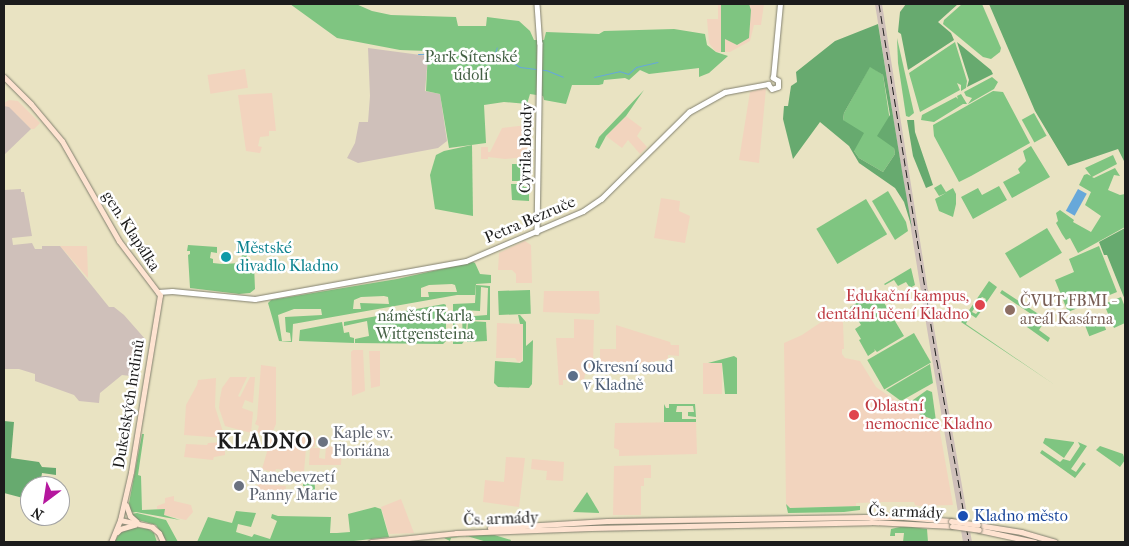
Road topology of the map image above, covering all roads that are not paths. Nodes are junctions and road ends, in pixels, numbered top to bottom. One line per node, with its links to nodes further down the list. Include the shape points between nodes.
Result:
1 (537, 4): 6 (street, Cyrila Boudy, via 540,43)
2 (780, 4): 4 (street)
3 (4, 78): 7 (main road, gen. Klapálka, via 62,141 119,242)
4 (773, 78): 5 (street); 5 (street, via 778,81 778,87 771,88)
5 (768, 84): 6 (street, Petra Bezruče, via 722,94 689,112 601,199)
6 (537, 232): 8 (street, Petra Bezruče, via 466,261)
7 (158, 292): 8 (street, gen. Klapálka); 9 (main road, Dukelských hrdinů, via 160,298)
8 (260, 298)
9 (126, 499): 10 (main road, Dukelských hrdinů); 11 (main road, via 126,509)
10 (120, 520): 11 (main road); 15 (main road, Dukelských hrdinů)
11 (139, 524): 15 (main road, via 120,529); 17 (main road, via 156,530)
12 (951, 524): 13 (main road, bridge); 14 (main road, Čs. armády, via 871,522); 14 (main road, Čs. armády, via 903,517 701,519 563,523)
13 (978, 528): 19 (main road); 20 (main road, via 1021,532)
14 (456, 533): 18 (main road)
15 (115, 534): 16 (main road, Dukelských hrdinů)
16 (112, 542)
17 (163, 542)
18 (371, 542)
19 (1035, 542)
20 (1055, 542)

